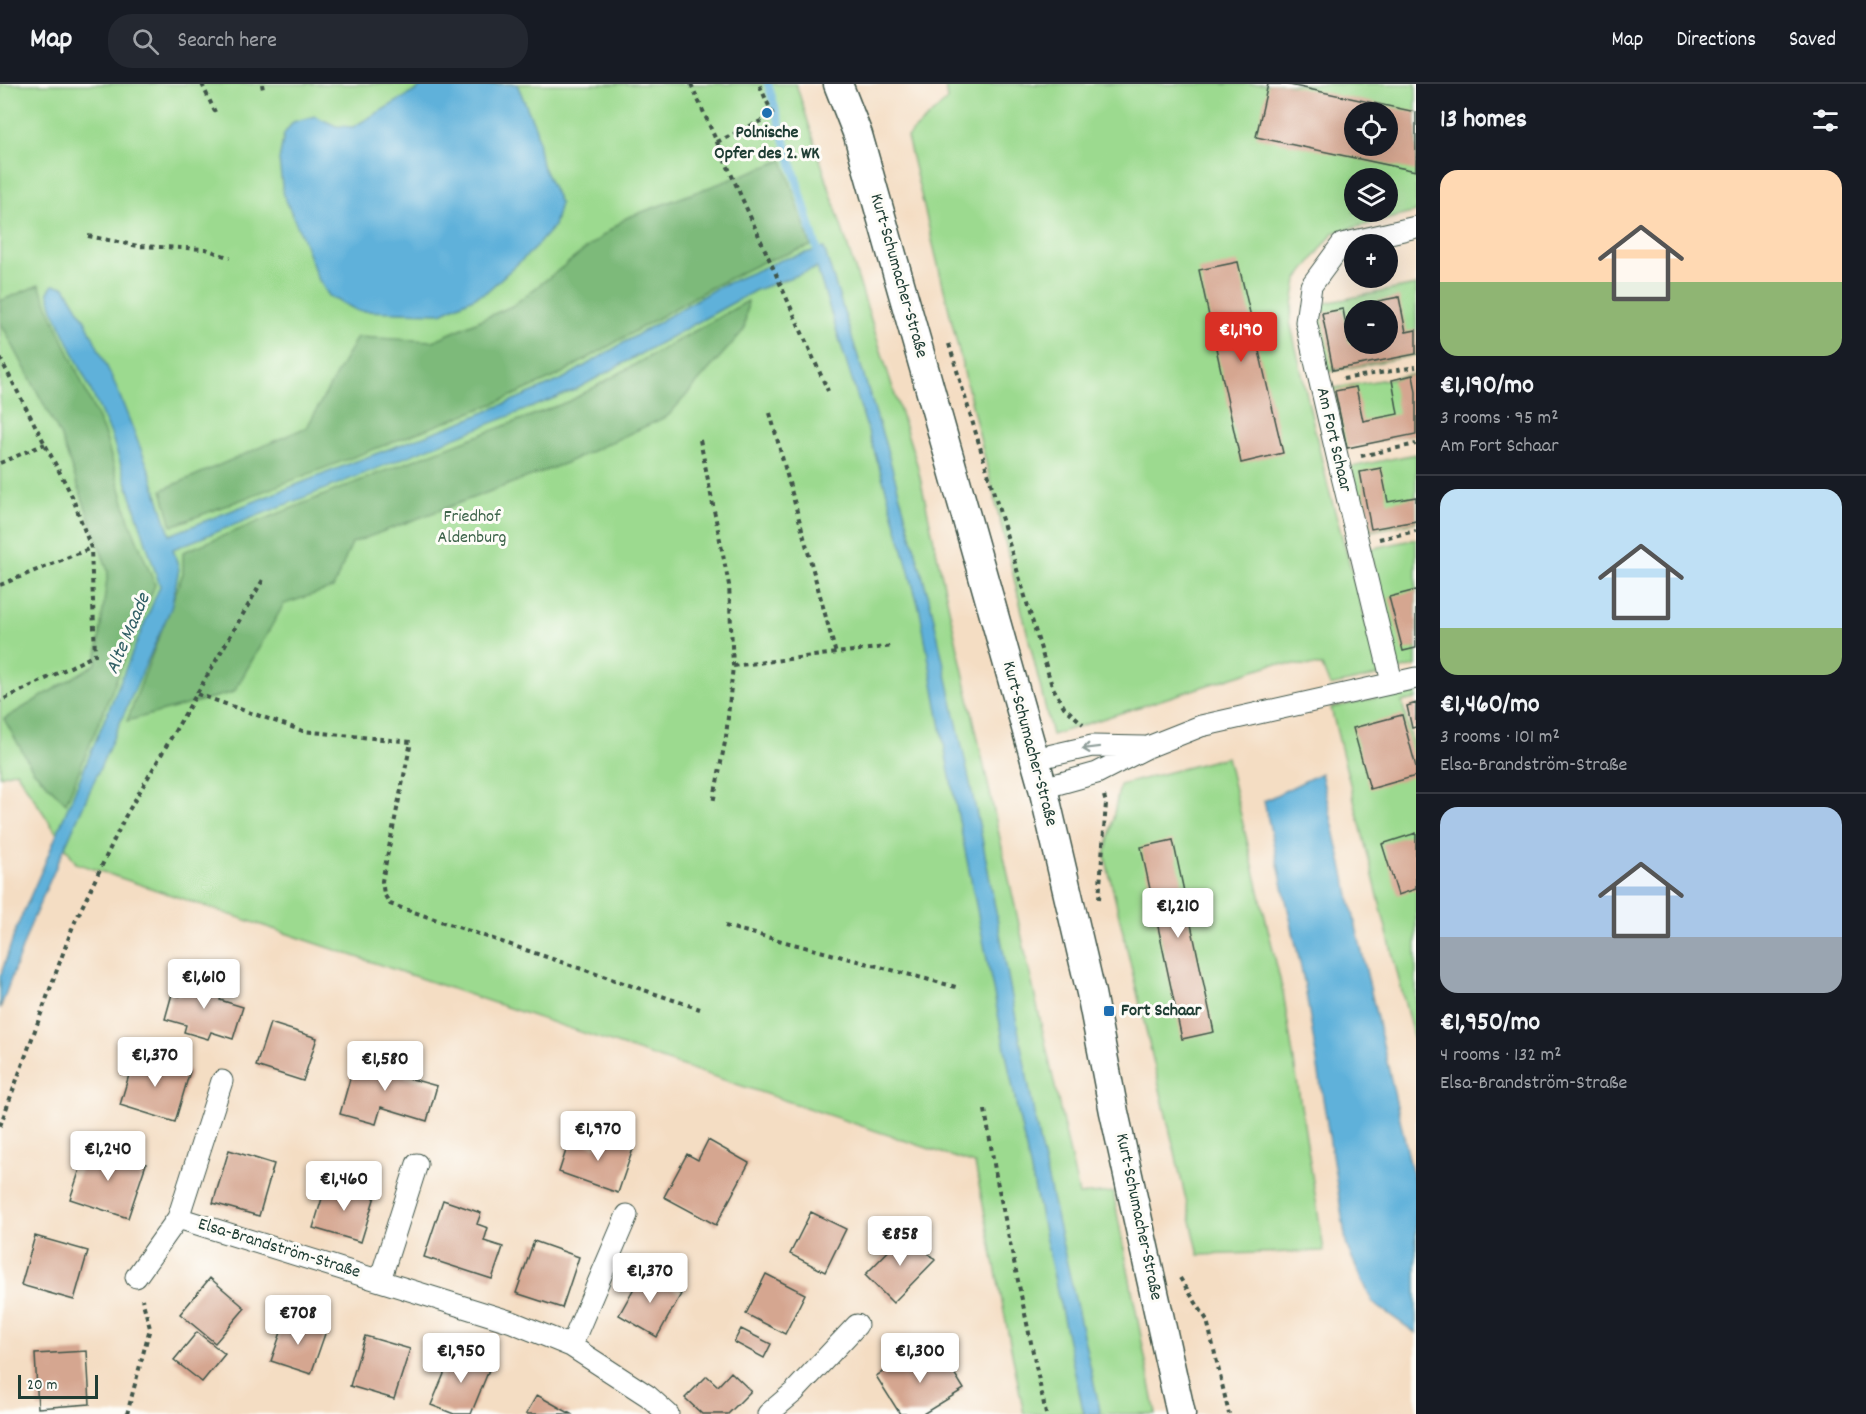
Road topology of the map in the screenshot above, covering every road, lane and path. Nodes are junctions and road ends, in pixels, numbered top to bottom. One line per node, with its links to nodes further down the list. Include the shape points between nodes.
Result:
1 (202, 84): 7 (path)
2 (262, 84): 6 (path)
3 (691, 84): 8 (path)
4 (759, 84): 8 (path, via 773,115)
5 (838, 84): 35 (main road, Kurt-Schumacher-Straße, via 858,135)
6 (263, 90)
7 (215, 112)
8 (717, 142): 15 (path)
9 (1416, 227): 14 (street, Am Fort Schaar, via 1342,244 1311,286 1306,322)
10 (88, 236): 11 (path, via 138,246 206,249)
11 (230, 258)
12 (0, 358): 18 (path)
13 (1416, 367): 14 (path)
14 (1320, 383): 20 (street, Am Fort Schaar)
15 (828, 391)
16 (770, 413): 28 (path)
17 (700, 440): 29 (path, via 729,585)
18 (45, 444): 21 (path); 24 (path, via 72,496)
19 (1416, 444): 20 (path)
20 (1338, 460): 23 (street, Am Fort Schaar)
21 (0, 463)
22 (1416, 531): 23 (path)
23 (1358, 543): 31 (street, Am Fort Schaar)
24 (90, 548): 26 (path); 33 (path, via 95,655)
25 (264, 578): 32 (path)
26 (0, 585)
27 (893, 646): 28 (path)
28 (836, 654): 29 (path)
29 (733, 666): 37 (path, via 726,737)
30 (1416, 678): 31 (street)
31 (1392, 682): 34 (street, via 1201,726)
32 (197, 694): 40 (path, via 303,731 411,742 382,881 390,904); 43 (path, via 125,818 73,926)
33 (0, 701)
34 (1148, 747): 35 (street, one-way to 35, via 1092,746); 36 (street, via 1097,773)
35 (1035, 759): 36 (main road, Kurt-Schumacher-Straße)
36 (1043, 788): 55 (main road, Kurt-Schumacher-Straße)
37 (713, 803)
38 (725, 926): 39 (path)
39 (960, 988)
40 (700, 1009)
41 (222, 1081): 46 (street, Elsa-Brandström-Straße)
42 (985, 1110): 54 (path)
43 (0, 1126)
44 (417, 1164): 48 (street, Elsa-Brandström-Straße)
45 (627, 1215): 50 (street)
46 (178, 1218): 47 (street, Elsa-Brandström-Straße); 48 (street, Elsa-Brandström-Straße)
47 (136, 1277): 51 (path, via 150,1328)
48 (380, 1280): 50 (street, Elsa-Brandström-Straße, via 512,1322)
49 (857, 1325): 53 (street)
50 (572, 1346): 52 (street, Elsa-Brandström-Straße, via 648,1396)
51 (127, 1414)
52 (668, 1414)
53 (768, 1414)
54 (1046, 1414)
55 (1181, 1414)

